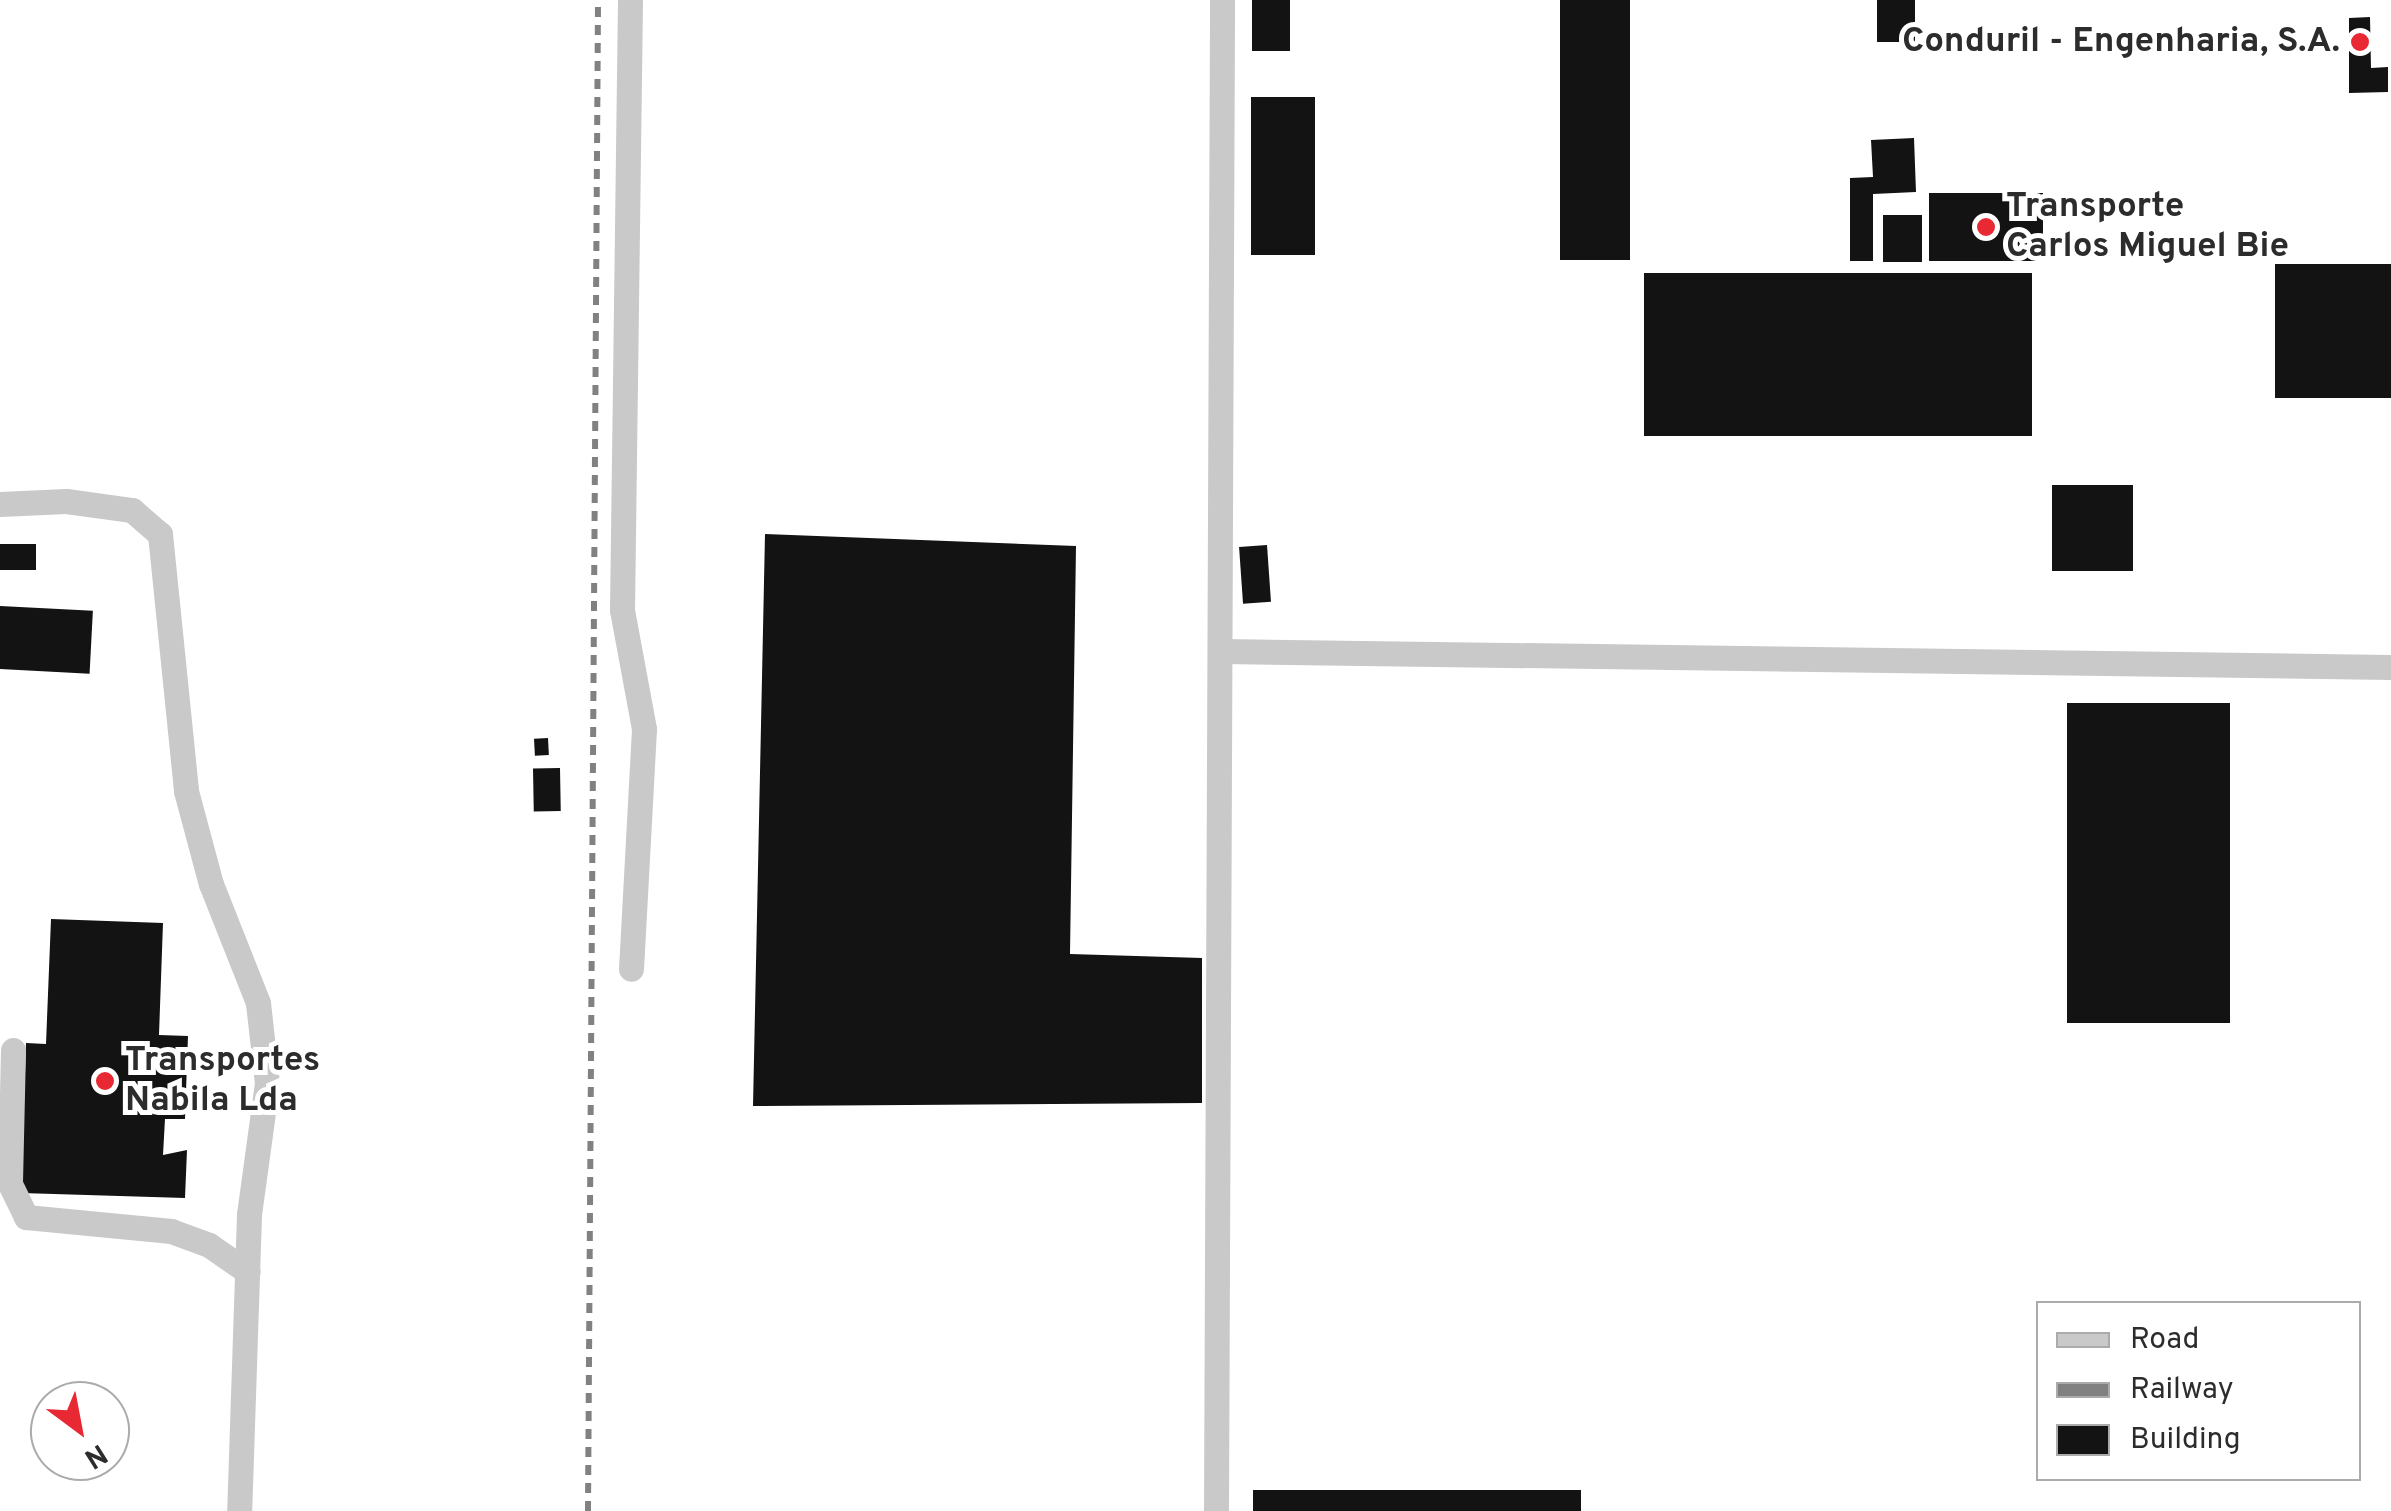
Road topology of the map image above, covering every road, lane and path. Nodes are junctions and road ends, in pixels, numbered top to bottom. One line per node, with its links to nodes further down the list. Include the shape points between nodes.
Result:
1 (630, 0): 6 (street, via 622,610 644,730)
2 (1222, 0): 4 (street)
3 (0, 504): 8 (street, via 66,501 132,510 160,534 186,791 211,884 258,1003 267,1083 248,1215)
4 (1221, 650): 5 (street); 10 (street)
5 (2391, 666)
6 (631, 968)
7 (12, 1050): 8 (street, via 10,1184 26,1217 171,1232)
8 (248, 1272): 9 (street)
9 (239, 1511)
10 (1216, 1511)

